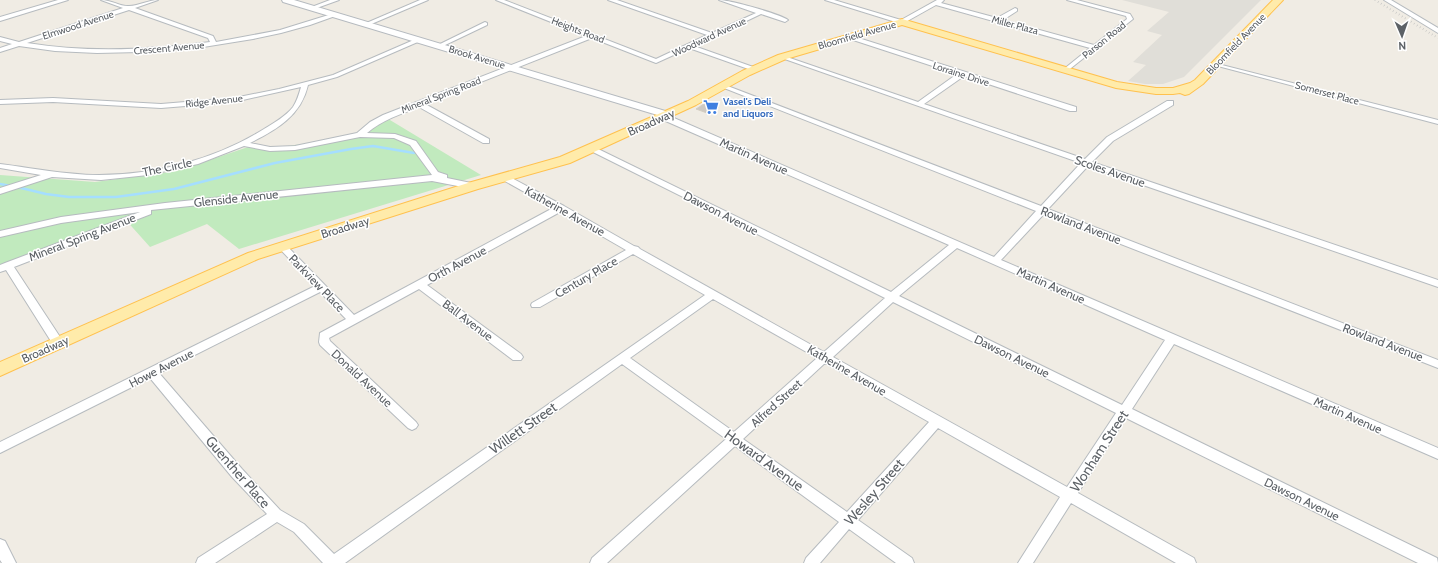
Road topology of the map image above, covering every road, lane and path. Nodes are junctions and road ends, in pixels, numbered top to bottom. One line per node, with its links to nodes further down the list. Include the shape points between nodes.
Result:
1 (65, 0): 22 (street)
2 (104, 0): 18 (street)
3 (156, 0): 18 (street, Elmwood Avenue)
4 (286, 0): 17 (main road, Brook Avenue)
5 (336, 0): 17 (street)
6 (425, 0): 26 (street)
7 (500, 0): 30 (street, Heights Road)
8 (611, 0): 29 (street)
9 (722, 0): 20 (street)
10 (828, 0): 16 (street)
11 (852, 0): 16 (street)
12 (1070, 0): 38 (street, Parson Road, via 1119,12 1129,17 1128,21)
13 (1278, 0): 42 (main road, Bloomfield Avenue)
14 (1387, 0): 28 (street)
15 (939, 2): 24 (street, Miller Plaza); 25 (street)
16 (845, 5): 25 (street)
17 (312, 8): 21 (main road, Brook Avenue)
18 (129, 9): 34 (street, Elmwood Avenue); 35 (street, via 211,37)
19 (1015, 10): 24 (street)
20 (762, 12): 23 (street); 29 (street, Woodward Avenue)
21 (335, 15): 26 (main road, Brook Avenue); 35 (street, Crescent Avenue, via 278,32)
22 (0, 19)
23 (785, 20)
24 (998, 20): 38 (street, Miller Plaza)
25 (902, 22): 31 (main road, Bloomfield Avenue); 45 (main road, Bloomfield Avenue)
26 (367, 24): 33 (main road, Brook Avenue)
27 (485, 24): 36 (street)
28 (1438, 31)
29 (712, 35): 37 (street, Woodward Avenue)
30 (592, 36): 41 (street, Heights Road); 43 (street, Mineral Spring Road)
31 (849, 37): 40 (main road, Bloomfield Avenue); 46 (street, Lorraine Drive)
32 (0, 39): 34 (street, Crescent Avenue)
33 (418, 40): 36 (main road, Brook Avenue); 47 (street, Ridge Avenue, via 366,64)
34 (21, 44): 35 (street, Crescent Avenue, via 49,49 93,51 164,49); 39 (street, Elmwood Avenue)
35 (214, 44)
36 (439, 46): 43 (main road, Brook Avenue)
37 (689, 46): 41 (street, Woodward Avenue); 44 (street)
38 (1095, 47): 45 (street, Parson Road)
39 (0, 50)
40 (782, 57): 44 (main road, Bloomfield Avenue); 55 (street, Scoles Avenue)
41 (656, 61)
42 (1216, 64): 50 (main road, Bloomfield Avenue); 58 (street, Somerset Place)
43 (511, 68): 54 (street, Mineral Spring Road); 57 (main road, Brook Avenue)
44 (754, 69): 49 (main road, Bloomfield Avenue)
45 (1066, 70): 48 (main road, Bloomfield Avenue)
46 (962, 74): 55 (street); 56 (street, Lorraine Drive)
47 (305, 85): 52 (street, Ridge Avenue, via 245,98 172,106 53,100); 61 (street, The Circle, via 298,104 288,117)
48 (1116, 85): 50 (main road, Bloomfield Avenue, via 1156,91 1173,91); 53 (main road, Bloomfield Avenue)
49 (723, 86): 51 (main road, Bloomfield Avenue); 71 (street, Rowland Avenue)
50 (1193, 86): 53 (main road, Bloomfield Avenue)
51 (696, 101): 57 (main road, Broadway)
52 (0, 102)
53 (1170, 103): 63 (street, via 1110,139)
54 (420, 104): 59 (street, Mineral Spring Road, via 379,121); 60 (street)
55 (919, 104): 63 (street, Scoles Avenue)
56 (1073, 109)
57 (666, 116): 62 (main road, Broadway); 73 (street, Martin Avenue)
58 (1438, 122)
59 (360, 135): 61 (street, via 295,148 270,149); 67 (street, via 395,136 413,144 435,174)
60 (486, 141)
61 (242, 144): 65 (street, The Circle, via 195,162 140,174 78,177)
62 (591, 149): 66 (main road, Broadway, via 566,160); 82 (street, Dawson Avenue)
63 (1087, 163): 71 (street); 79 (street, Scoles Avenue)
64 (0, 166): 65 (street, The Circle)
65 (53, 174): 68 (street)
66 (506, 178): 67 (main road, Broadway); 70 (street, Katherine Avenue)
67 (473, 186): 69 (street, Glenside Avenue, via 432,178); 74 (main road, Broadway)
68 (0, 191)
69 (165, 206): 72 (street, Glenside Avenue, via 61,220); 77 (street, Mineral Spring Avenue)
70 (560, 208): 75 (street, Katherine Avenue); 78 (street, Orth Avenue)
71 (1043, 210): 76 (street); 90 (street, Rowland Avenue)
72 (0, 234)
73 (956, 244): 76 (street, Martin Avenue); 82 (street, Alfred Street)
74 (282, 246): 80 (street, Parkview Place); 86 (main road, Broadway, via 237,262)
75 (635, 249): 81 (street, Katherine Avenue); 83 (street, Century Place)
76 (995, 261): 85 (street, Martin Avenue)
77 (4, 267): 86 (street)
78 (419, 284): 84 (street, Orth Avenue); 87 (street, Ball Avenue)
79 (1438, 284)
80 (321, 287): 84 (street, Parkview Place); 92 (street, Howe Avenue)
81 (713, 294): 88 (street, Willett Street); 89 (street, Katherine Avenue)
82 (892, 297): 89 (street, Alfred Street); 93 (street, Dawson Avenue)
83 (536, 305)
84 (353, 320): 95 (street, Donald Avenue, via 324,336 324,342)
85 (1172, 338): 93 (street, Wonham Street); 98 (street, Martin Avenue)
86 (58, 343): 91 (main road, Broadway)
87 (517, 357)
88 (622, 358): 96 (street, Howard Avenue); 106 (street, Willett Street)
89 (826, 358): 94 (street, Katherine Avenue); 96 (street, Alfred Street)
90 (1438, 364)
91 (0, 369)
92 (152, 372): 97 (street, Howe Avenue); 100 (street, Guenther Place, via 237,473)
93 (1124, 412): 99 (street, Wonham Street); 103 (street, Dawson Avenue)
94 (937, 421): 99 (street, Katherine Avenue); 101 (street, Wesley Street)
95 (412, 425)
96 (735, 439): 101 (street, Howard Avenue); 107 (street, Alfred Street)
97 (0, 448)
98 (1438, 454)
99 (1069, 496): 110 (street, Wonham Street); 111 (street, Katherine Avenue)
100 (277, 515): 105 (street); 106 (street, Guenther Place, via 299,528)
101 (848, 521): 108 (street, Wesley Street); 109 (street, Howard Avenue)
102 (0, 545): 104 (street)
103 (1418, 560): 112 (street, Dawson Avenue)
104 (9, 563)
105 (203, 563)
106 (333, 563)
107 (597, 563)
108 (811, 563)
109 (907, 563)
110 (1025, 563)
111 (1188, 563)
112 (1432, 563)

